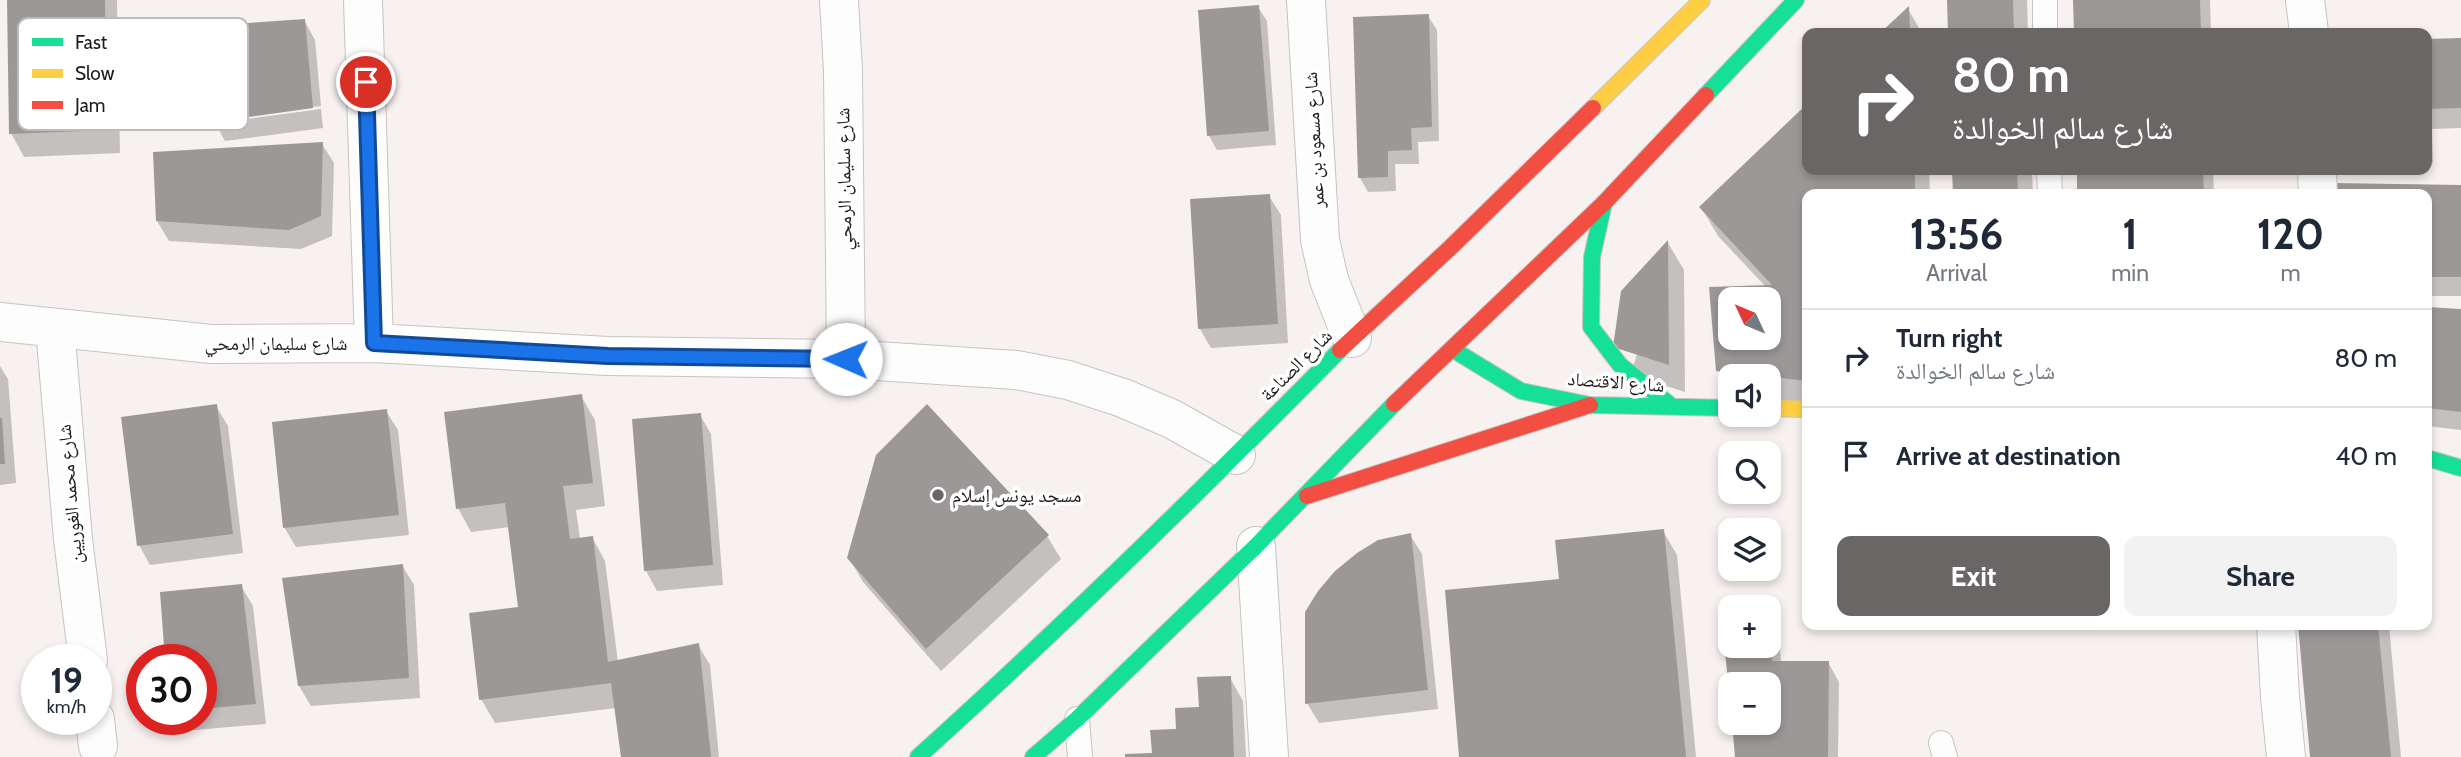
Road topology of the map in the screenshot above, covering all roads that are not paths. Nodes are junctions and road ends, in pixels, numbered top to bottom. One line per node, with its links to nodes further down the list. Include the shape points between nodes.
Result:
1 (363, 0): 16 (street)
2 (839, 0): 18 (street, شارع سليمان الرمحي)
3 (1306, 0): 11 (street, شارع مسعود بن عمر, via 1318,226)
4 (1702, 0): 12 (main road, شارع الصناعة)
5 (1796, 0): 10 (main road)
6 (2045, 0): 8 (lane)
7 (2305, 0): 9 (street)
8 (2045, 28)
9 (2308, 28)
10 (1604, 202): 17 (main road, via 1479,331); 20 (main road, via 1592,257 1591,327 1620,365)
11 (1329, 279): 12 (street); 15 (street, شارع مسعود بن عمر)
12 (1381, 310): 15 (main road, شارع الصناعة)
13 (0, 322): 14 (street, شارع سليمان الرمحي)
14 (55, 328): 16 (street, شارع سليمان الرمحي, via 211,344); 32 (street, شارع محمد الغوريين)
15 (1352, 338): 26 (main road, شارع الصناعة)
16 (374, 343): 18 (street, شارع سليمان الرمحي, via 608,356)
17 (1452, 349): 21 (main road, شارع الاقتصاد, via 1521,391); 29 (main road)
18 (846, 359): 26 (street, شارع سليمان الرمحي, via 1016,370 1068,380 1172,419)
19 (1607, 390): 20 (main road, شارع الاقتصاد)
20 (1669, 404): 22 (main road, شارع الاقتصاد)
21 (1590, 405): 22 (main road, شارع الاقتصاد); 29 (main road)
22 (1706, 408): 23 (main road, شارع الاقتصاد)
23 (1718, 408)
24 (1781, 408): 25 (main road)
25 (1802, 409)
26 (1236, 455): 34 (main road, شارع الصناعة)
27 (2432, 459): 28 (main road)
28 (2461, 468)
29 (1305, 497): 30 (main road)
30 (1256, 546): 33 (main road); 37 (street)
31 (2276, 630): 38 (street)
32 (86, 644)
33 (1077, 719): 35 (main road); 36 (lane)
34 (918, 757)
35 (1033, 757)
36 (1080, 757)
37 (1269, 757)
38 (2286, 757)

